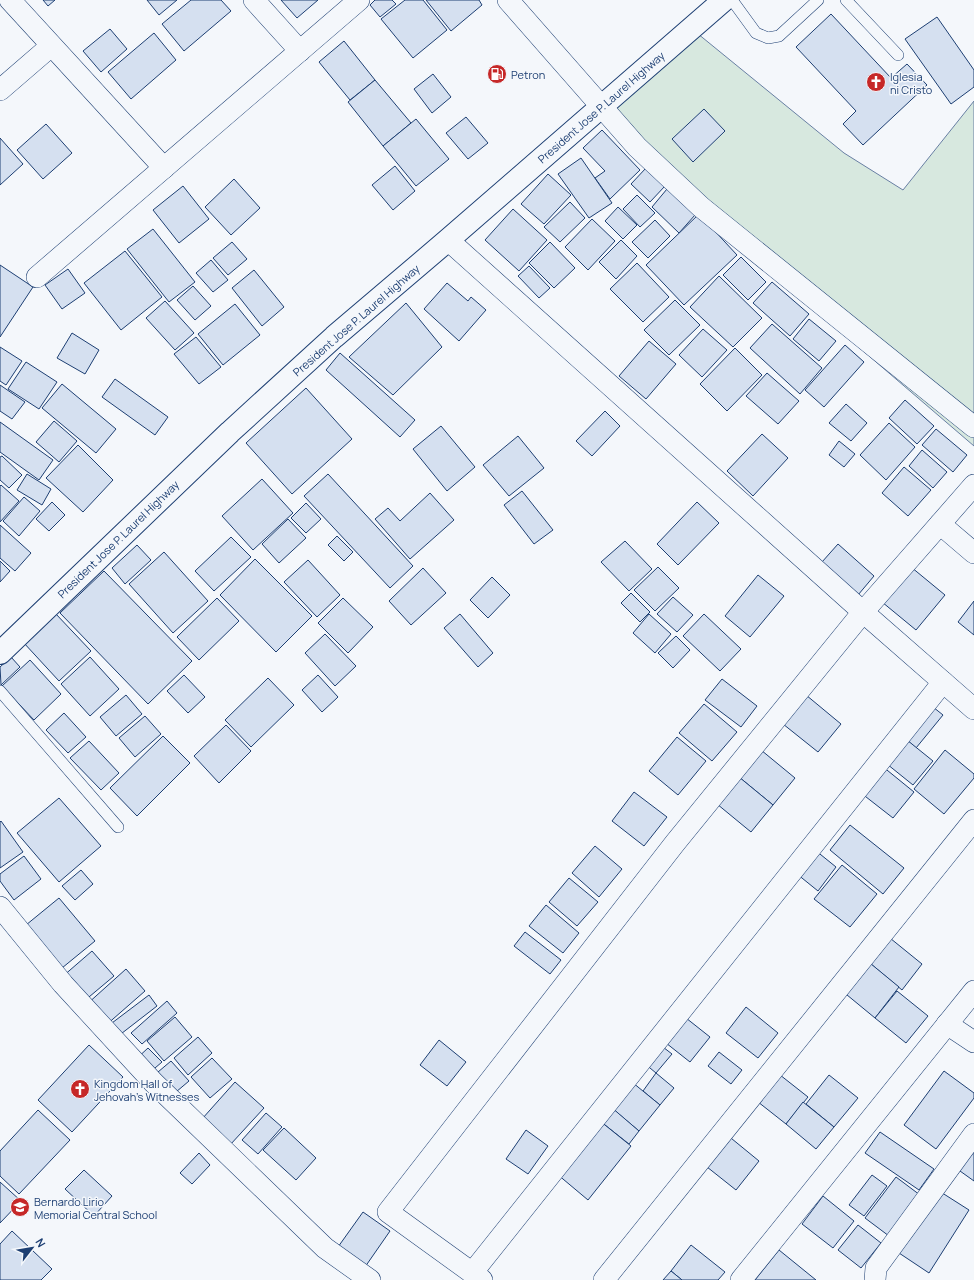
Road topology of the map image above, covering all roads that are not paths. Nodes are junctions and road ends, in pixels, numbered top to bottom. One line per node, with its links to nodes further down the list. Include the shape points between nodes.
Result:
1 (10, 0): 9 (street)
2 (254, 0): 10 (street)
3 (359, 0): 10 (street)
4 (508, 0): 13 (street)
5 (724, 0): 13 (highway, President Jose P. Laurel Highway)
6 (732, 0): 7 (lane, via 756,33 768,38 779,36)
7 (818, 0)
8 (846, 0): 11 (lane)
9 (52, 46): 12 (street); 14 (street)
10 (300, 51): 14 (street)
11 (898, 55)
12 (0, 90)
13 (602, 106): 15 (highway, President Jose P. Laurel Highway); 17 (street, via 637,147 701,207)
14 (164, 168): 16 (street)
15 (448, 240): 21 (street); 22 (highway, President Jose P. Laurel Highway, via 334,337 230,432)
16 (37, 277)
17 (974, 427)
18 (974, 485): 19 (street)
19 (940, 524): 20 (street); 21 (street)
20 (974, 553)
21 (863, 612): 23 (street); 33 (street, via 675,843 388,1212)
22 (0, 653)
23 (943, 682): 25 (street); 33 (street)
24 (0, 691): 27 (lane)
25 (974, 709)
26 (974, 820): 35 (street)
27 (118, 827)
28 (0, 907): 34 (street, via 63,984 154,1083 325,1248)
29 (974, 991): 30 (street)
30 (947, 1024): 31 (street); 36 (street)
31 (974, 1042)
32 (974, 1134): 37 (street, via 876,1268)
33 (477, 1276)
34 (370, 1280)
35 (604, 1280)
36 (741, 1280)
37 (875, 1280)

